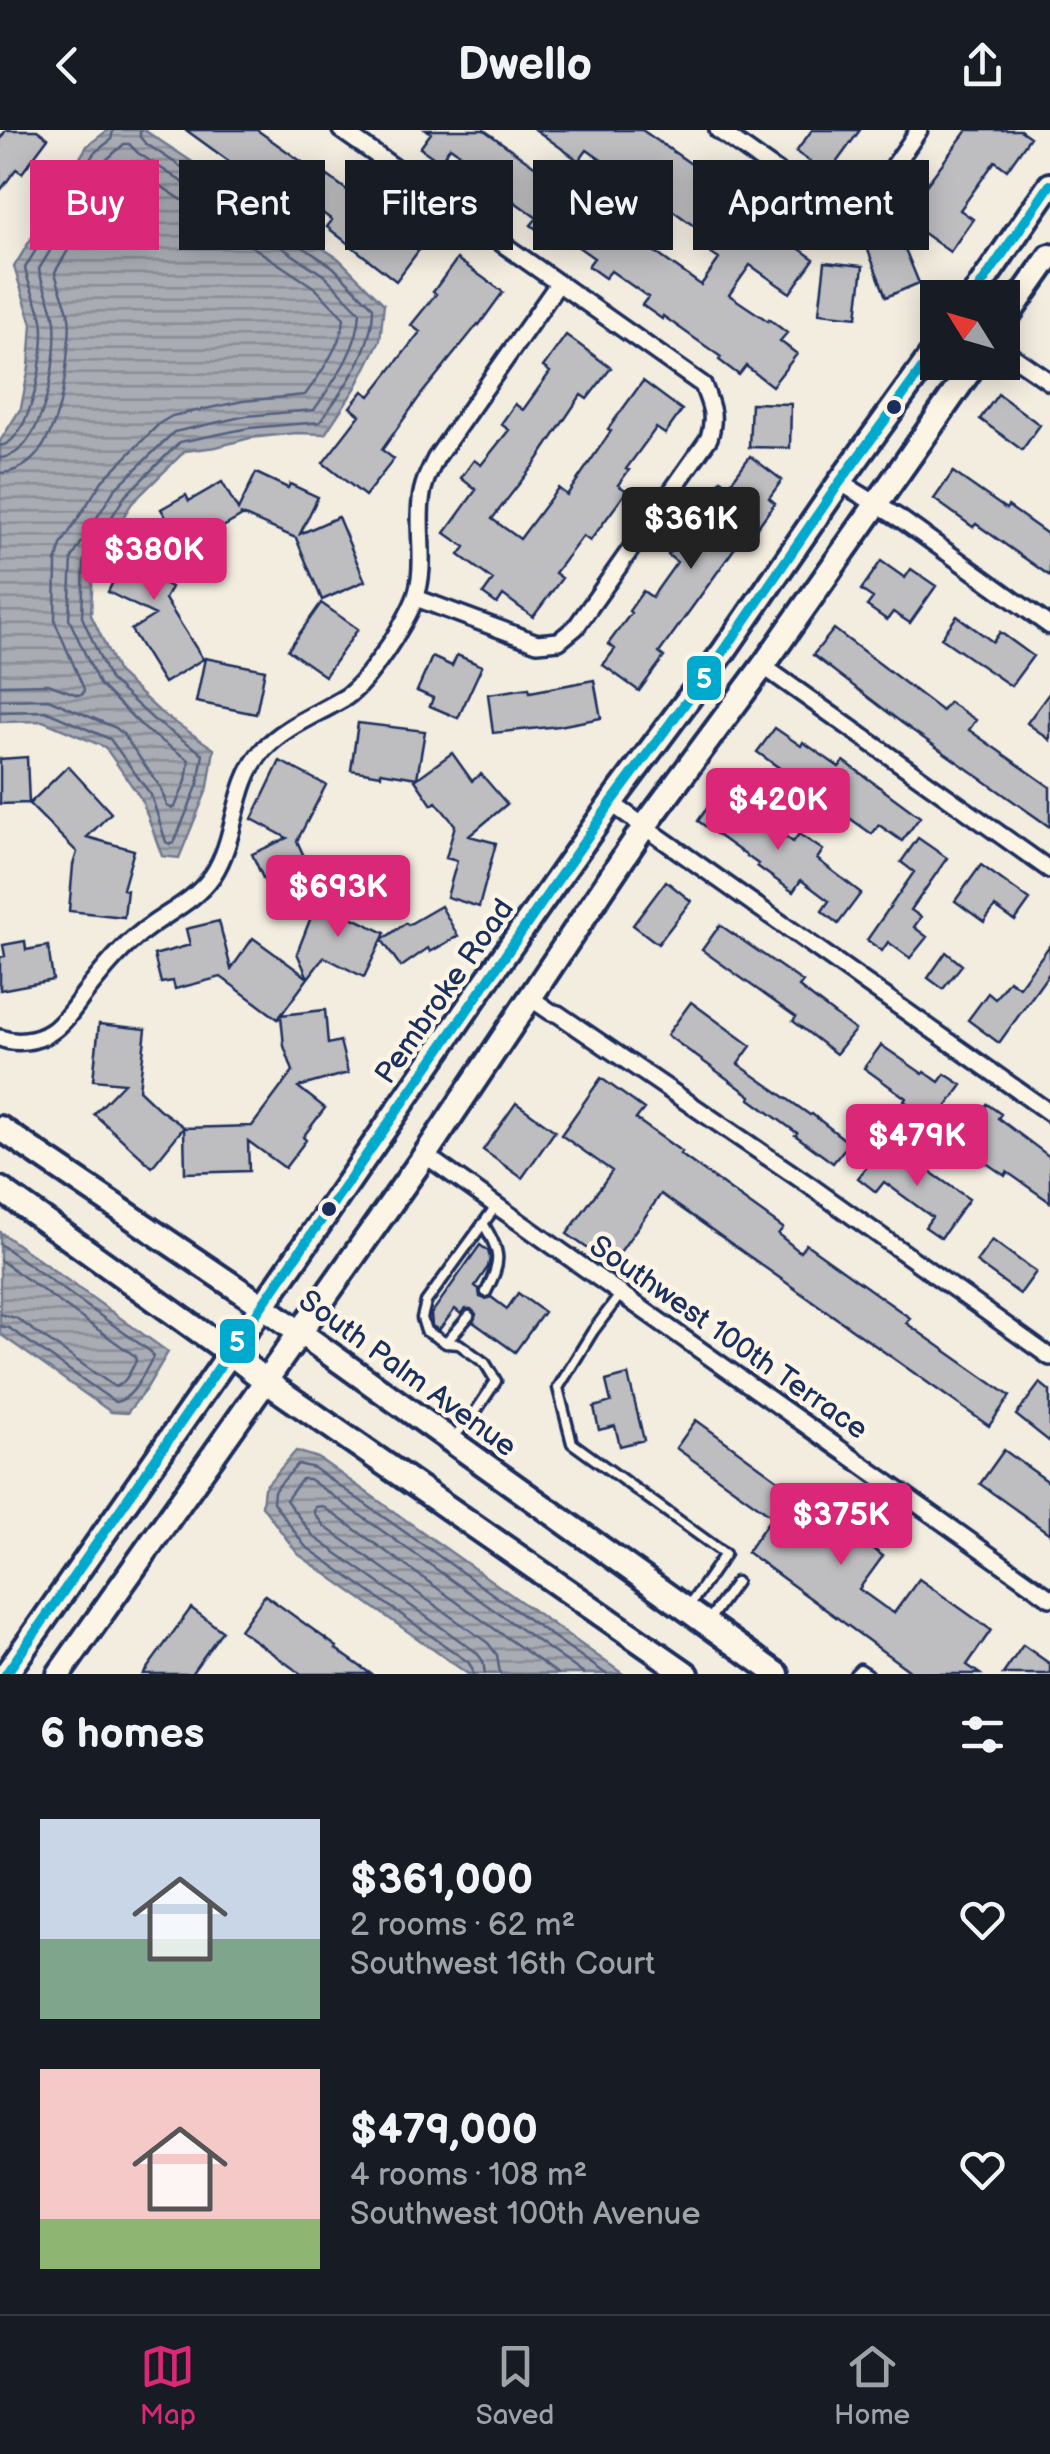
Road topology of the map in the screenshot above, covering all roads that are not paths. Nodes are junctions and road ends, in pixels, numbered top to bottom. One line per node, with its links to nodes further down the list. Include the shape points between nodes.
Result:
1 (341, 130): 7 (street)
2 (718, 130): 3 (street, via 821,202 848,208 879,188)
3 (919, 130)
4 (1050, 185): 6 (main road)
5 (1050, 256): 8 (main road)
6 (984, 280)
7 (558, 284): 15 (street, via 424,482); 15 (street, via 703,385 714,422 709,438 576,627 559,640 537,643)
8 (1020, 298)
9 (1020, 361): 12 (street)
10 (920, 371): 13 (main road, Pembroke Road)
11 (963, 380): 14 (main road)
12 (1050, 382)
13 (840, 482): 14 (street); 18 (main road, Pembroke Road)
14 (874, 504): 16 (street); 17 (main road)
15 (416, 598): 22 (street, via 356,689 264,750 243,788 224,854 199,892 137,936 63,1022 42,1036 12,1043)
16 (1050, 626)
17 (763, 666): 19 (main road); 20 (street)
18 (611, 803): 19 (street); 33 (main road, Pembroke Road)
19 (644, 827): 21 (main road); 23 (street)
20 (1050, 870)
21 (529, 997): 25 (main road); 38 (street)
22 (0, 1038)
23 (1050, 1113)
24 (0, 1128): 33 (main road, South Palm Avenue)
25 (425, 1156): 27 (street, Southwest 100th Terrace); 35 (main road)
26 (0, 1189): 37 (main road)
27 (496, 1206): 28 (lane); 32 (street, Southwest 100th Terrace)
28 (483, 1223): 30 (lane, via 500,1265); 36 (lane, via 434,1300 426,1302 426,1331)
29 (482, 1274): 30 (lane)
30 (492, 1280): 31 (lane)
31 (486, 1292)
32 (621, 1294): 42 (street, Southwest 100th Terrace); 43 (lane, via 558,1388 572,1442 725,1554)
33 (263, 1306): 35 (main road, South Palm Avenue); 37 (main road, Pembroke Road)
34 (455, 1314): 36 (lane, via 466,1319)
35 (301, 1333): 39 (main road); 40 (main road, South Palm Avenue)
36 (446, 1343): 40 (lane, via 460,1344 485,1363 496,1381)
37 (230, 1353): 39 (main road); 45 (main road, Pembroke Road)
38 (1050, 1357)
39 (267, 1382): 46 (main road); 47 (main road)
40 (451, 1441): 43 (main road, South Palm Avenue)
41 (736, 1582): 44 (lane)
42 (1050, 1598)
43 (687, 1610): 44 (main road, South Palm Avenue)
44 (707, 1624): 48 (main road, South Palm Avenue)
45 (6, 1674)
46 (59, 1674)
47 (687, 1674)
48 (777, 1674)
49 (855, 1674): 50 (lane)
50 (868, 1674)

